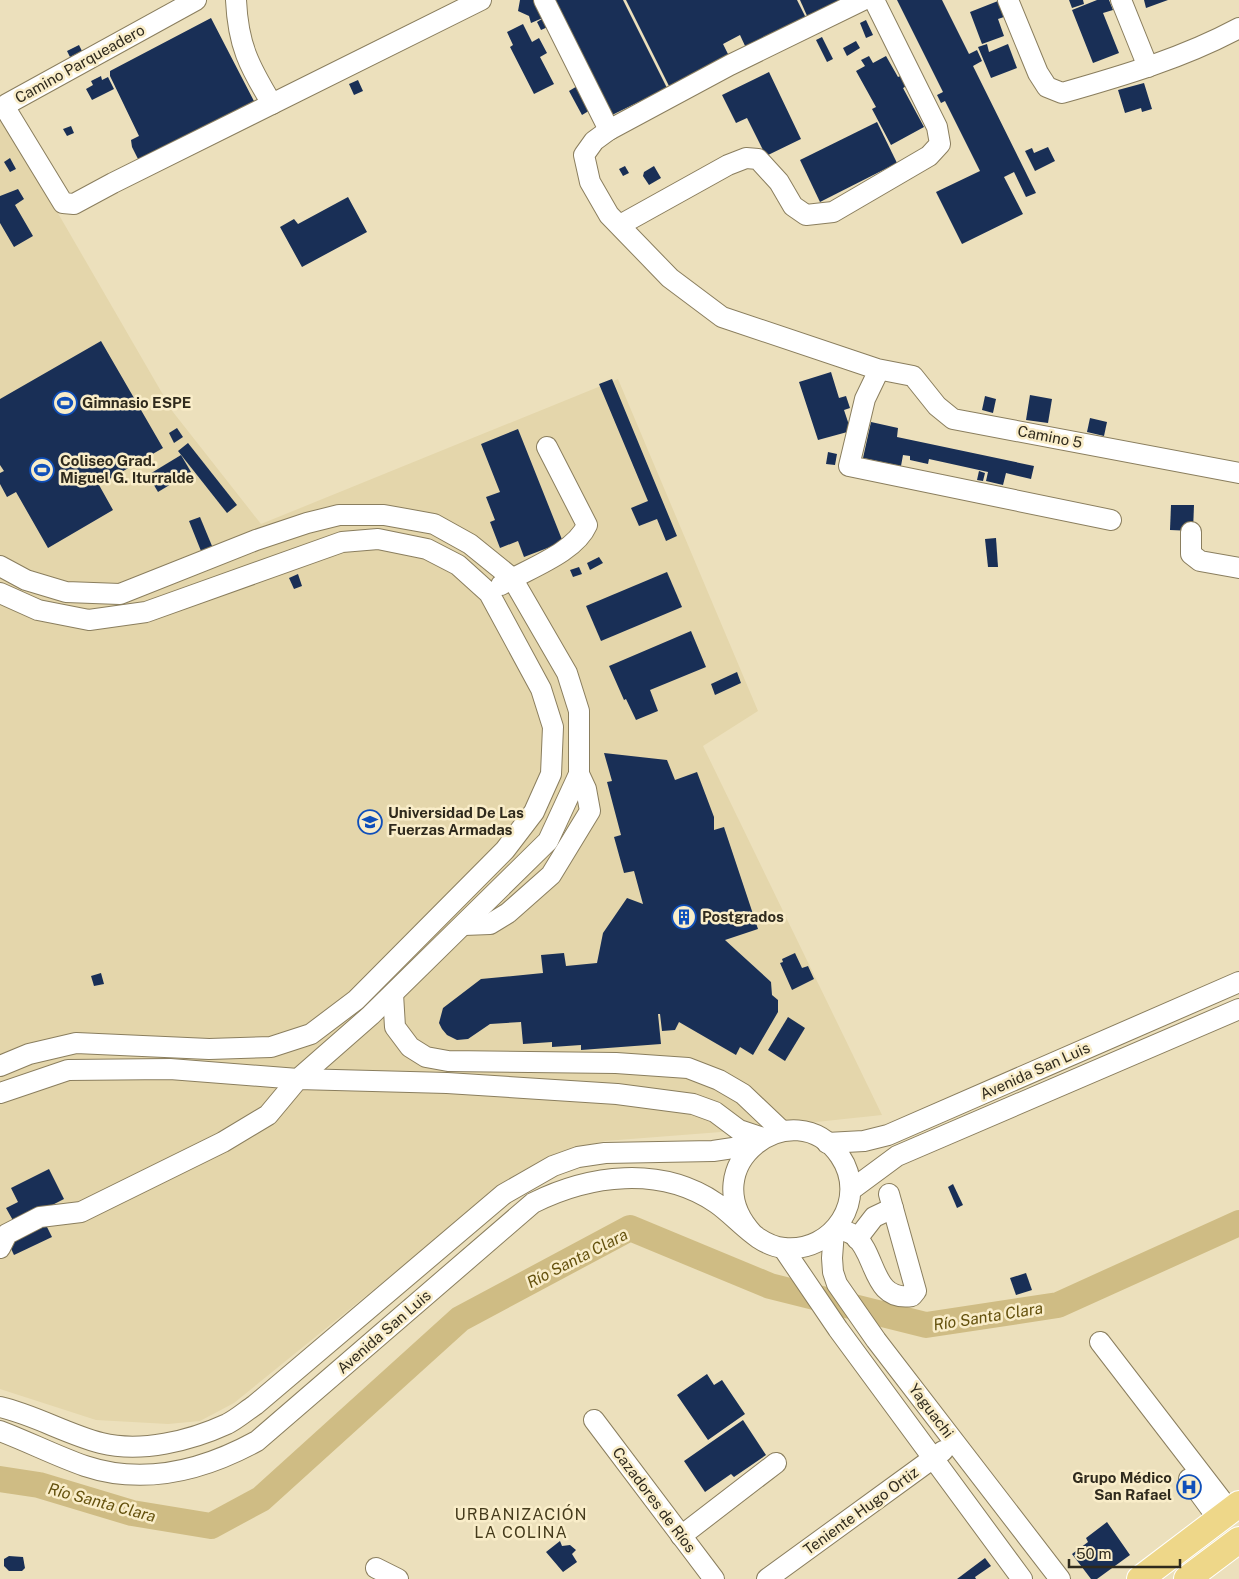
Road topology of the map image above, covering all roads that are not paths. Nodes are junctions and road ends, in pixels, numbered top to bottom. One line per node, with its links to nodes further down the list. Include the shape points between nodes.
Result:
1 (196, 0): 11 (street, Camino Parqueadero, via 7,104 7,111 63,202 74,204)
2 (481, 0): 11 (street)
3 (544, 0): 12 (street)
4 (863, 0): 12 (street, via 730,65)
5 (874, 0): 13 (street, via 937,127 940,144 929,156 833,212 806,215 793,206 767,167 758,159 746,158)
6 (1008, 0): 10 (street, via 1038,73 1047,86 1062,94)
7 (1121, 0): 10 (street)
8 (235, 2): 11 (street, via 237,24 248,63)
9 (1239, 28): 10 (street)
10 (1148, 67)
11 (272, 104)
12 (609, 130): 13 (street, Camino 5, via 594,140 584,154 590,182 609,215)
13 (620, 225): 14 (street, Camino 5, via 670,278 722,317)
14 (878, 369): 16 (street, Camino 5, via 913,376 937,406 953,418); 18 (street, via 865,398 849,466)
15 (547, 447): 23 (street, via 587,525 582,537)
16 (1239, 473)
17 (339, 516): 20 (street); 21 (street, via 256,540 120,594 66,592 26,580); 23 (street, via 384,515 434,524 470,544)
18 (1111, 520)
19 (1191, 532): 22 (street, via 1191,554 1200,561)
20 (342, 542): 24 (street, via 146,612 89,620 38,610); 25 (street, via 378,539 428,549 458,565)
21 (0, 566)
22 (1239, 568)
23 (512, 578): 25 (street); 27 (street, via 568,673 579,711 579,774 548,842)
24 (0, 593)
25 (489, 593): 28 (street, via 541,690 553,727 551,774 534,812 505,850)
26 (1239, 982): 44 (street, Avenida San Luis, via 888,1135 864,1141)
27 (393, 994): 30 (street); 32 (street, via 395,1028)
28 (356, 1000): 30 (street); 31 (street)
29 (1239, 1009): 45 (street, Avenida San Luis, via 897,1156)
30 (371, 1015): 32 (street); 33 (street)
31 (312, 1034): 33 (street); 36 (street, via 271,1047 208,1049 76,1043 29,1054)
32 (410, 1047): 34 (street, via 426,1057 448,1061)
33 (321, 1060): 37 (street); 38 (street)
34 (557, 1063): 35 (street); 39 (street)
35 (649, 1065): 41 (street); 42 (street, via 688,1068 719,1080 743,1094)
36 (0, 1066)
37 (298, 1079): 38 (street); 40 (street, via 170,1069 68,1070); 49 (street, via 268,1115 223,1142 81,1212 40,1217 7,1234)
38 (335, 1081): 39 (street, via 447,1083)
39 (554, 1090): 41 (street)
40 (0, 1093)
41 (647, 1098): 43 (street, via 708,1108)
42 (782, 1131): 43 (street); 44 (street, via 806,1133)
43 (758, 1141): 47 (street, via 736,1168 733,1190 737,1211); 53 (street, Avenida San Luis, via 713,1151 605,1153 578,1157 553,1166 504,1194 255,1405 229,1423 193,1438 154,1445 102,1443)
44 (827, 1143): 45 (street, via 840,1156 848,1172)
45 (851, 1190): 46 (street, via 848,1210)
46 (835, 1230): 48 (street, via 854,1235); 50 (street, via 819,1242 802,1248); 56 (street, Yaguachi, via 833,1272 844,1294)
47 (753, 1234): 50 (street); 55 (street, Avenida San Luis, via 716,1203 679,1185 640,1177 583,1182 533,1203 257,1441 220,1460 157,1475 111,1471 87,1467)
48 (857, 1239): 48 (street, via 878,1281 904,1298 912,1296 916,1291 891,1201)
49 (0, 1248)
50 (783, 1248): 57 (street, Yaguachi)
51 (1100, 1342): 59 (street)
52 (1123, 1386): 59 (street)
53 (0, 1407)
54 (594, 1420): 60 (street, Cazadores de Ríos)
55 (0, 1432)
56 (955, 1442): 57 (street, Teniente Hugo Ortiz); 67 (street, Yaguachi)
57 (933, 1458): 65 (street, Teniente Hugo Ortiz); 66 (street, Yaguachi)
58 (776, 1463): 60 (street)
59 (1229, 1512): 68 (main road)
60 (682, 1536): 64 (street, Cazadores de Ríos)
61 (1239, 1540): 69 (main road)
62 (376, 1568): 63 (street)
63 (398, 1579)
64 (714, 1579)
65 (766, 1579)
66 (1022, 1579)
67 (1060, 1579)
68 (1140, 1579)
69 (1187, 1579)

